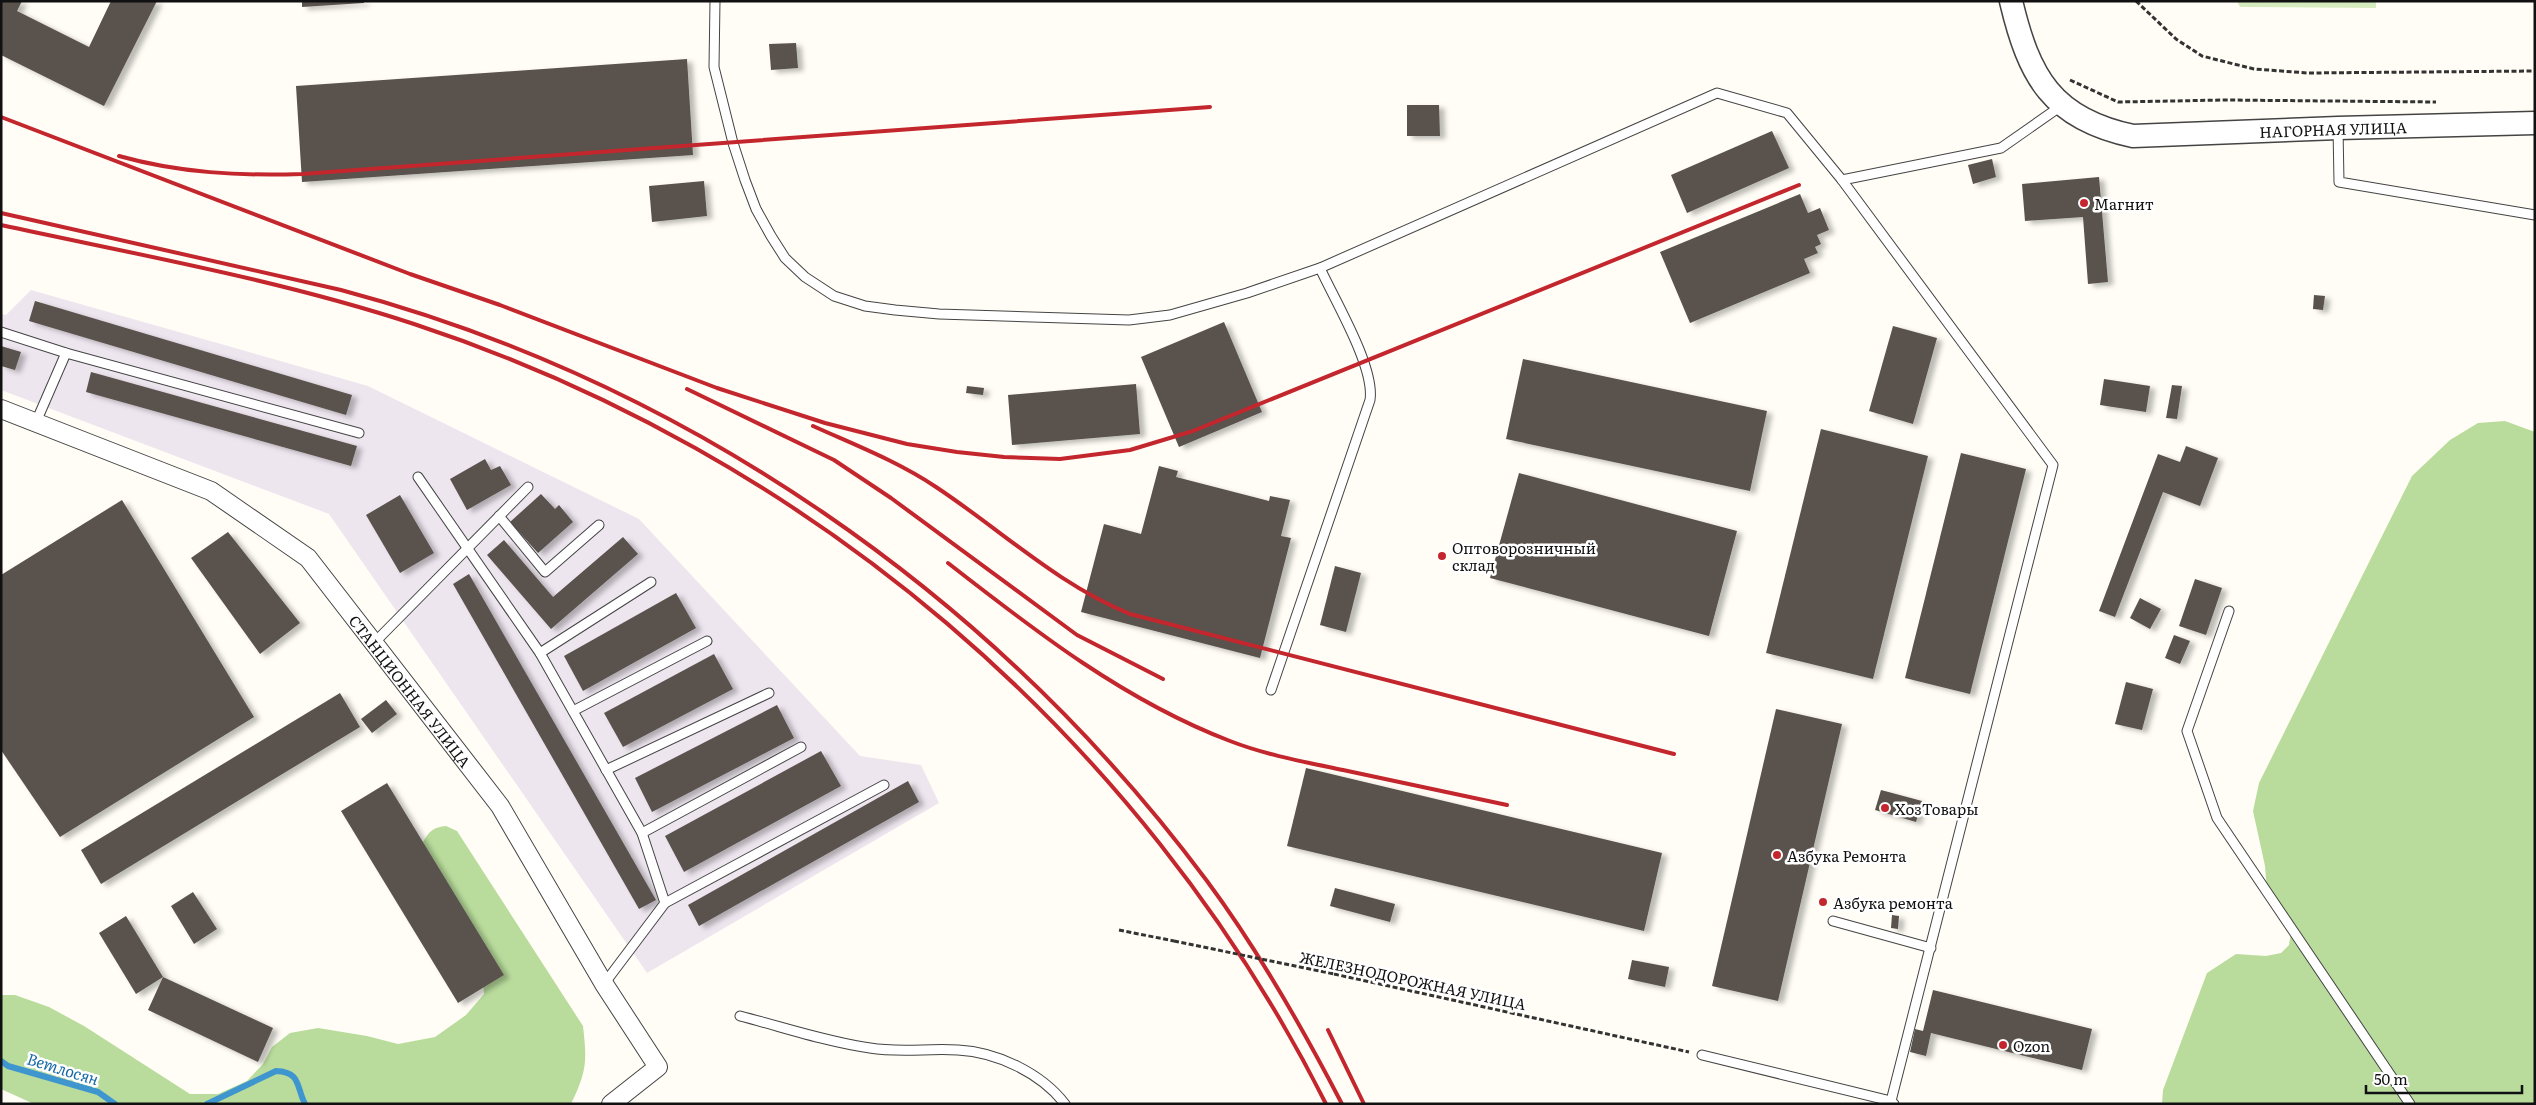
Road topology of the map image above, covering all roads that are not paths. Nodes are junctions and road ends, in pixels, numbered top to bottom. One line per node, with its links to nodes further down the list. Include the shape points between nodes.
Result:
1 (715, 1): 8 (lane, via 714,67 733,143 756,209 785,258 805,277 834,296 865,306 939,314 1129,320 1211,305)
2 (2011, 1): 3 (street, НАГОРНАЯ УЛИЦА, via 2025,53 2047,89)
3 (2062, 106): 5 (street, НАГОРНАЯ УЛИЦА, via 2094,126 2133,136); 6 (lane, via 2001,148)
4 (2535, 123): 5 (street, НАГОРНАЯ УЛИЦА)
5 (2338, 128): 7 (lane, via 2339,182)
6 (1842, 180): 8 (lane, via 1788,113 1717,93); 33 (lane, via 2052,465)
7 (2535, 215)
8 (1320, 268): 24 (lane, via 1364,362 1372,390)
9 (1, 332): 10 (lane)
10 (66, 353): 12 (lane); 13 (lane)
11 (1, 409): 12 (street, СТАНЦИОННАЯ УЛИЦА)
12 (36, 422): 22 (street, СТАНЦИОННАЯ УЛИЦА, via 211,491 308,558)
13 (359, 433)
14 (418, 477): 18 (lane)
15 (528, 487): 16 (lane)
16 (499, 516): 17 (lane, via 545,572); 18 (lane)
17 (598, 525)
18 (468, 548): 22 (lane); 23 (lane)
19 (651, 582): 23 (lane)
20 (2229, 611): 40 (lane, via 2187,731 2217,818)
21 (707, 641): 26 (lane)
22 (374, 644): 34 (street, СТАНЦИОННАЯ УЛИЦА, via 500,806)
23 (540, 653): 26 (lane)
24 (1272, 690)
25 (769, 693): 28 (lane)
26 (573, 711): 28 (lane)
27 (801, 747): 30 (lane)
28 (606, 770): 30 (lane)
29 (884, 785): 31 (lane)
30 (642, 833): 31 (lane)
31 (665, 903): 34 (lane)
32 (1834, 921): 33 (lane)
33 (1931, 948): 37 (lane)
34 (604, 984): 38 (street, СТАНЦИОННАЯ УЛИЦА, via 658,1067)
35 (740, 1016): 39 (lane, via 864,1048 960,1050 992,1056 1041,1081)
36 (1702, 1055): 37 (lane)
37 (1892, 1102)
38 (612, 1104)
39 (1065, 1104)
40 (2410, 1104)

